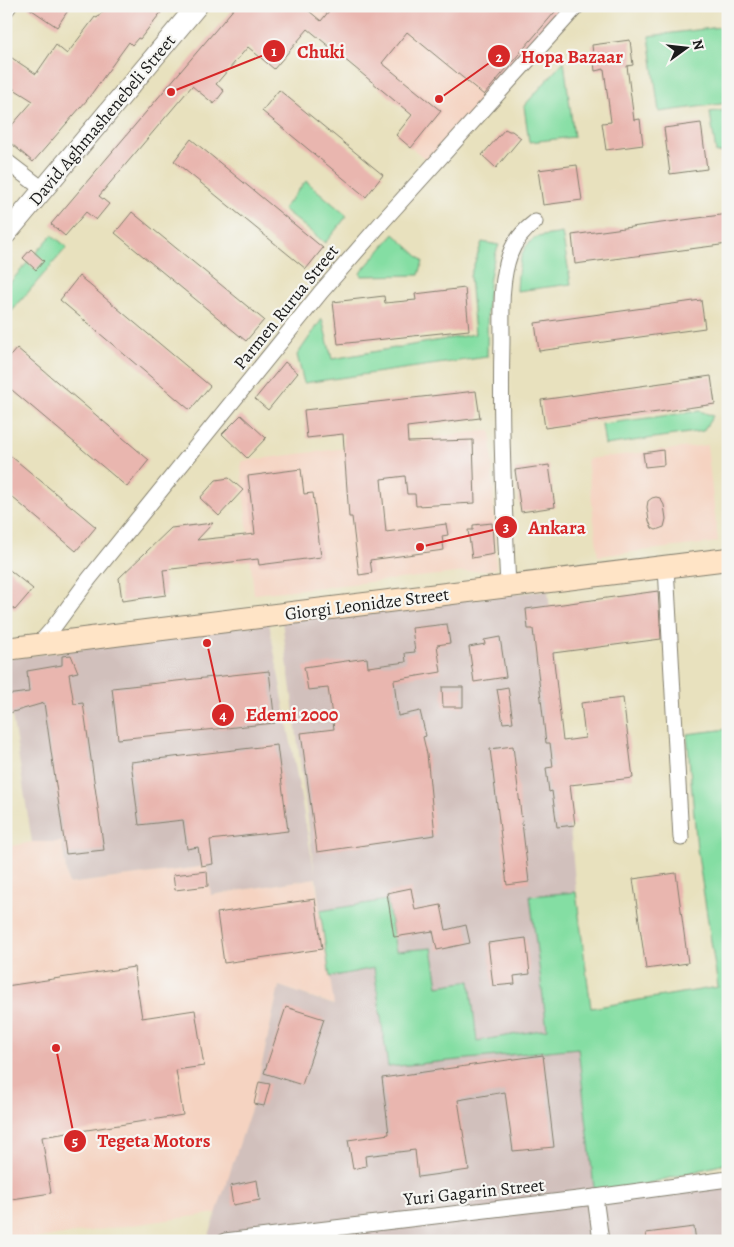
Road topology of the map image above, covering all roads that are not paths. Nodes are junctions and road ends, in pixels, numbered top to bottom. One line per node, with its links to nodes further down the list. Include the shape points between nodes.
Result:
1 (9, 6): 4 (street)
2 (197, 6): 6 (street, David Aghmashenebeli Street)
3 (576, 6): 13 (street, Parmen Rurua Street, via 321,292 89,578)
4 (6, 10)
5 (6, 161): 6 (street)
6 (44, 190): 8 (street, David Aghmashenebeli Street)
7 (535, 222): 12 (street, via 525,229 510,255 503,304 501,372)
8 (6, 234)
9 (728, 544): 12 (main road, Giorgi Leonidze Street)
10 (728, 559): 11 (main road, Giorgi Leonidze Street)
11 (666, 566): 12 (main road, Giorgi Leonidze Street); 17 (street)
12 (508, 578): 13 (main road, Giorgi Leonidze Street); 15 (main road, Giorgi Leonidze Street)
13 (54, 628): 14 (main road, Giorgi Leonidze Street); 15 (street, Parmen Rurua Street)
14 (6, 634)
15 (39, 644): 16 (main road, Giorgi Leonidze Street)
16 (6, 649)
17 (681, 838)
18 (728, 1179): 19 (street, Yuri Gagarin Street)
19 (595, 1197): 20 (street, Yuri Gagarin Street); 21 (street)
20 (225, 1241)
21 (601, 1241)

